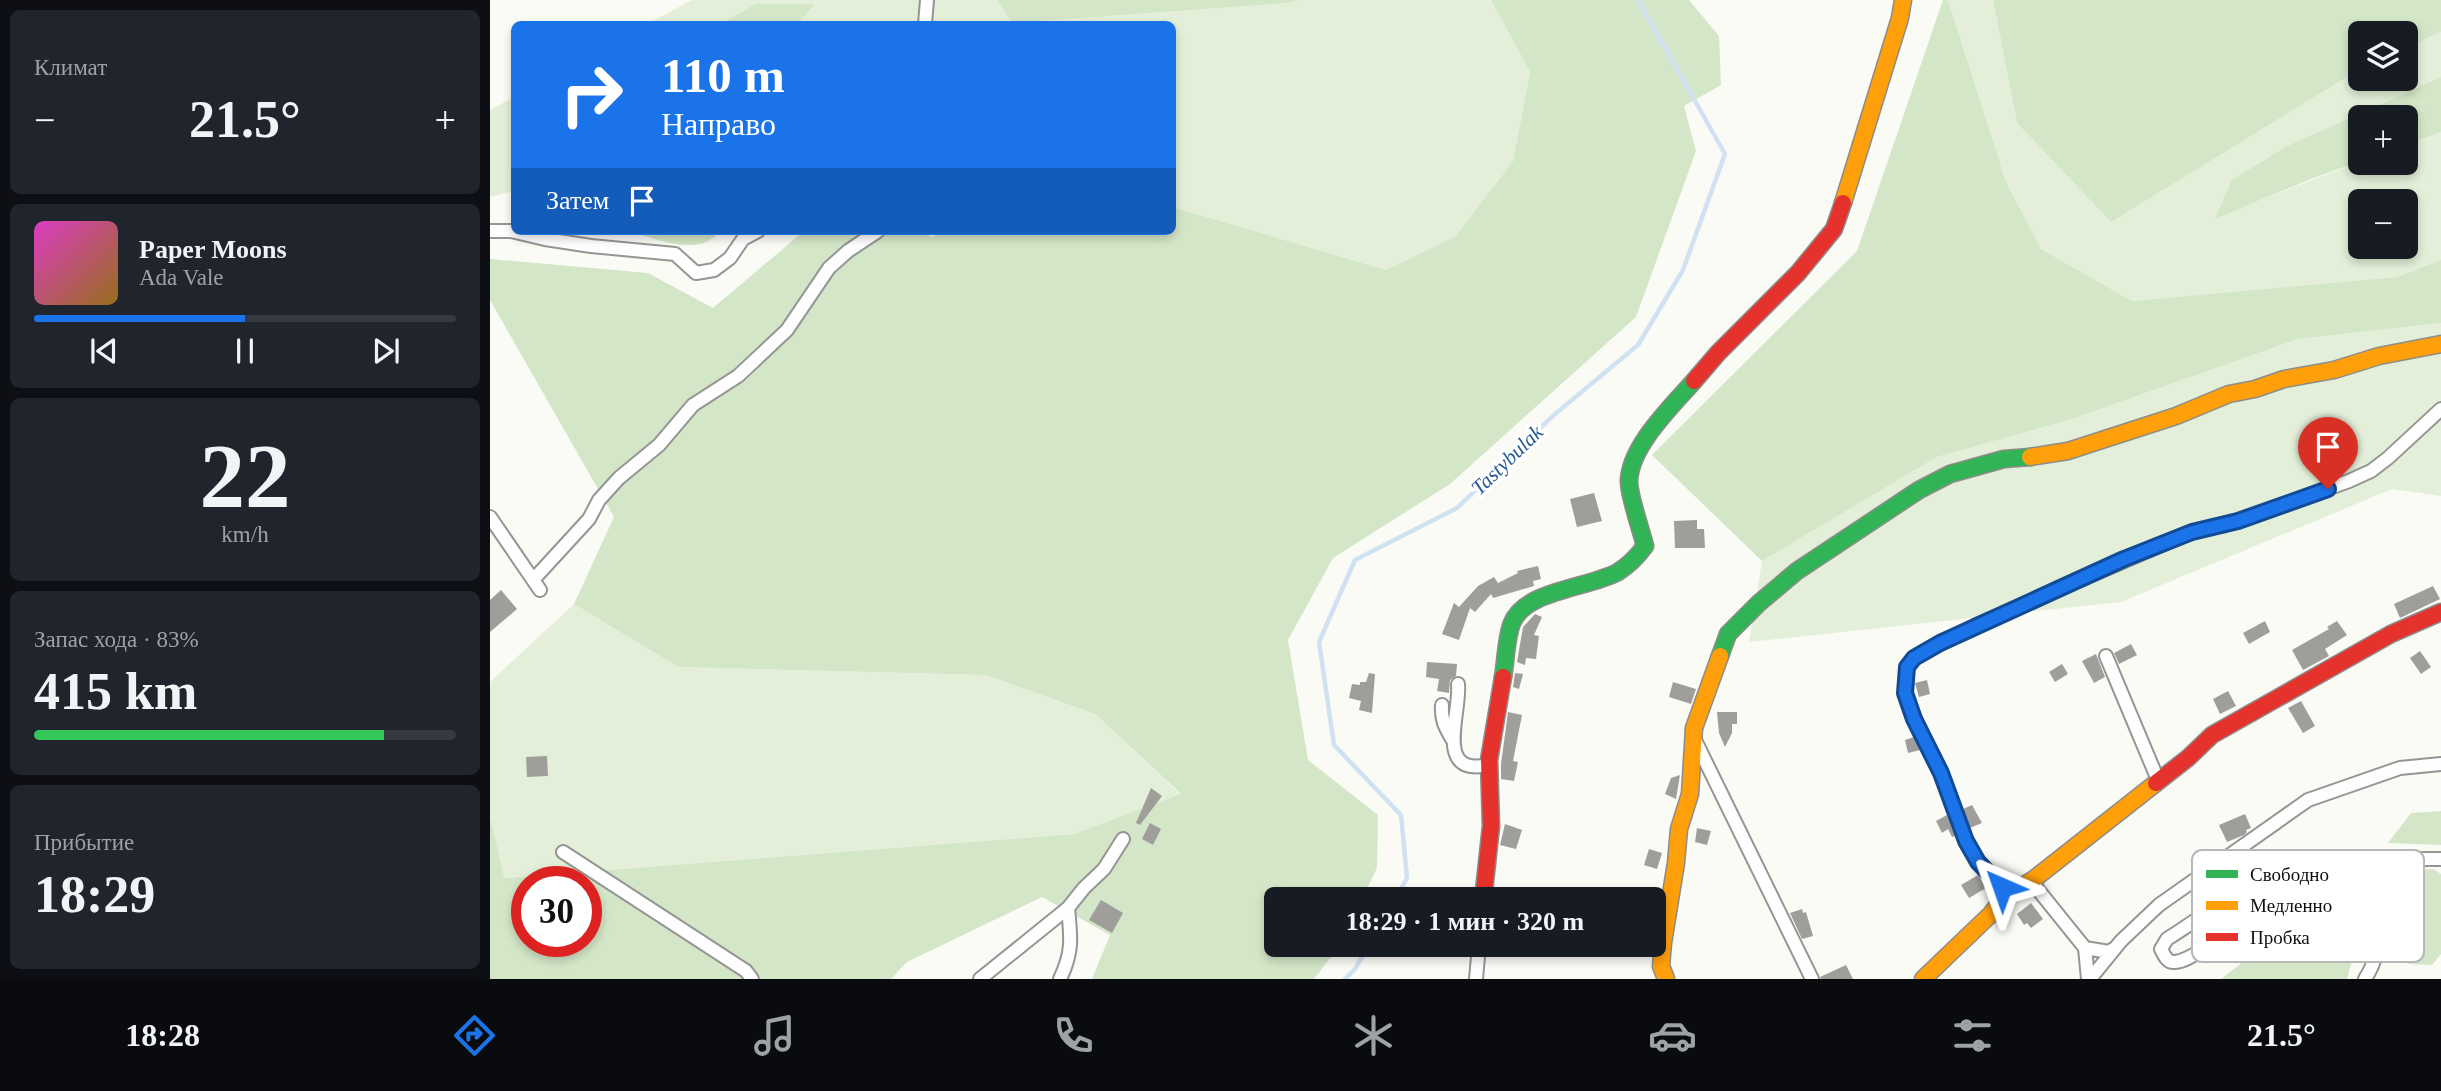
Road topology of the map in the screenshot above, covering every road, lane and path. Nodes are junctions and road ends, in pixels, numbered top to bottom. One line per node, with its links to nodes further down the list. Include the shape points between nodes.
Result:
1 (927, 0): 3 (street)
2 (1903, 0): 19 (street, via 1834,229 1798,273 1718,353 1635,455 1629,482 1645,546 1640,556 1615,574 1532,601 1517,612 1508,636)
3 (925, 21)
4 (490, 231): 5 (street)
5 (511, 231)
6 (528, 235): 7 (street, via 676,254 696,273 714,270)
7 (750, 235)
8 (872, 235): 11 (street, via 829,268 787,330 738,376 693,405 659,445 619,478 537,585)
9 (2441, 344): 16 (street, via 2284,379 2068,451 2004,458 1950,474 1919,490 1797,571 1728,634)
10 (2441, 409): 27 (street, via 2371,471 2238,521 2179,537 1976,625 1914,658 1907,667 1905,693 1914,719 1941,773 1966,841)
11 (490, 517)
12 (2441, 612): 20 (street, via 2391,634 2236,720)
13 (2106, 656): 20 (street)
14 (1458, 684): 17 (street)
15 (1442, 705): 17 (street, via 1441,717)
16 (1693, 736): 39 (street, via 1690,794 1679,829 1663,943); 40 (street)
17 (1452, 739): 19 (street, via 1465,764 1476,768)
18 (2441, 764): 22 (street, via 2400,768 2308,800)
19 (1489, 765): 26 (street, via 1491,826)
20 (2158, 780): 24 (street)
21 (1123, 839): 28 (street, via 1104,869)
22 (2237, 850)
23 (562, 852): 35 (street)
24 (2032, 881): 27 (street); 30 (street)
25 (2192, 882): 31 (street, via 2159,905)
26 (1484, 887)
27 (2008, 895): 41 (street)
28 (1068, 908): 36 (street); 37 (street, via 1072,945)
29 (2192, 923): 32 (street, via 2161,948 2169,962)
30 (2085, 948): 31 (street, via 2109,952); 42 (street)
31 (2115, 948): 42 (street)
32 (2192, 954)
33 (1478, 957): 38 (street)
34 (2375, 962): 43 (street)
35 (752, 979)
36 (980, 979)
37 (1060, 979)
38 (1476, 979)
39 (1665, 979)
40 (1812, 979)
41 (1923, 979)
42 (2089, 979)
43 (2365, 979)

